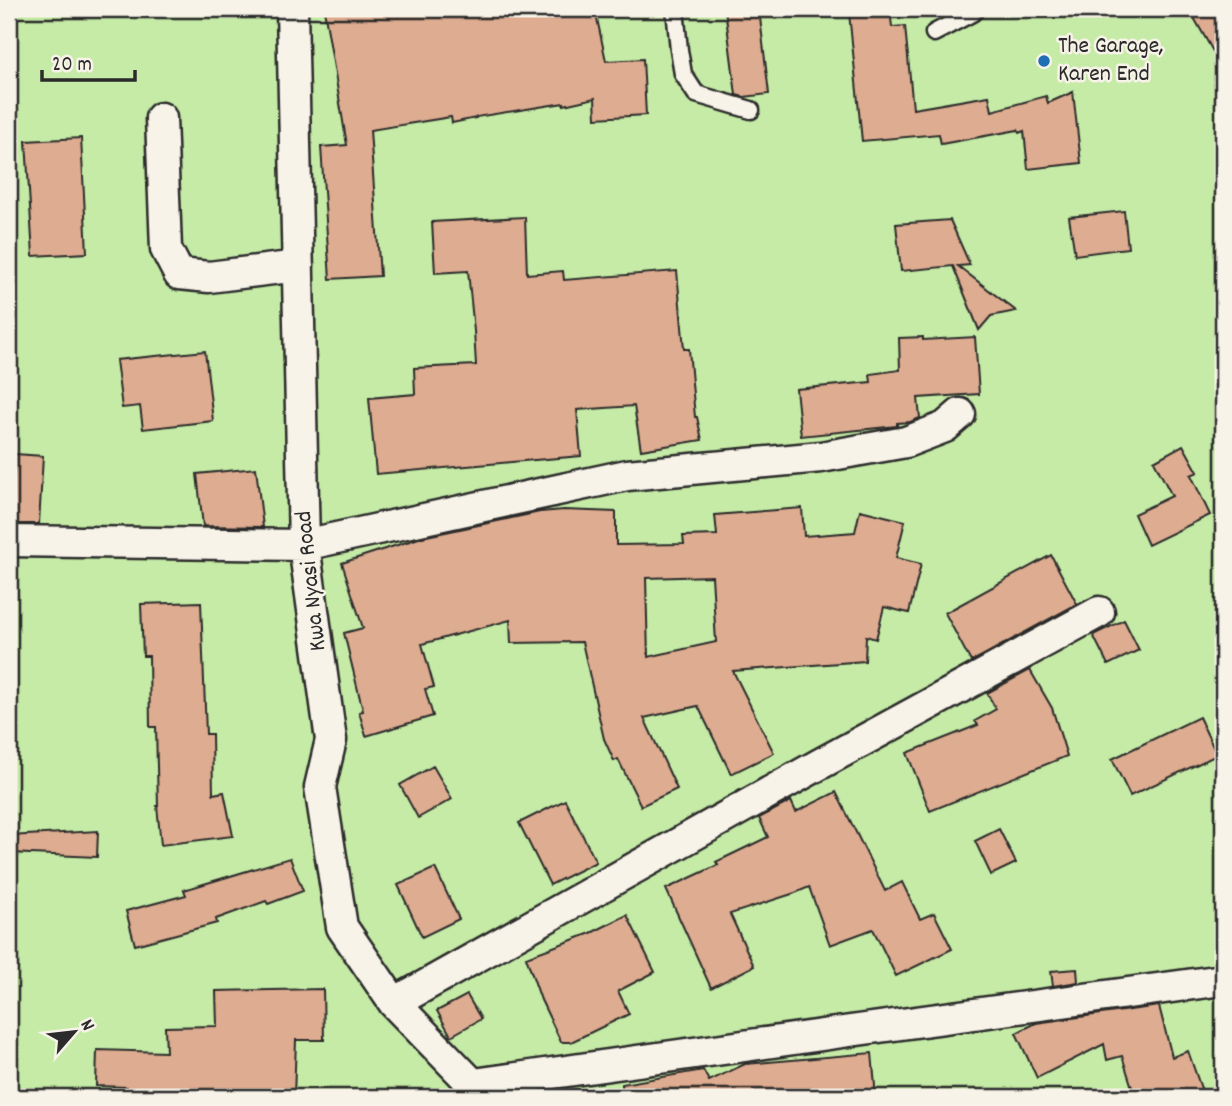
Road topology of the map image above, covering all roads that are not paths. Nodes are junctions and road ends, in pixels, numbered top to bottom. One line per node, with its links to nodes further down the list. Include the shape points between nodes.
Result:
1 (292, 9): 7 (street, Kwa Nyasi Road)
2 (674, 9): 5 (lane, via 683,74 696,94)
3 (976, 9): 4 (lane)
4 (934, 33)
5 (751, 110)
6 (161, 118): 7 (street, via 166,249 179,274 209,277)
7 (298, 265): 10 (street, Kwa Nyasi Road)
8 (960, 414): 10 (street, via 945,427 906,442 821,457 627,475)
9 (9, 541): 10 (street)
10 (304, 545): 13 (street, Kwa Nyasi Road, via 331,740 320,787 342,927)
11 (1099, 612): 13 (street)
12 (1223, 980): 14 (street, via 864,1029)
13 (394, 1003): 14 (street, Kwa Nyasi Road)
14 (480, 1091)

